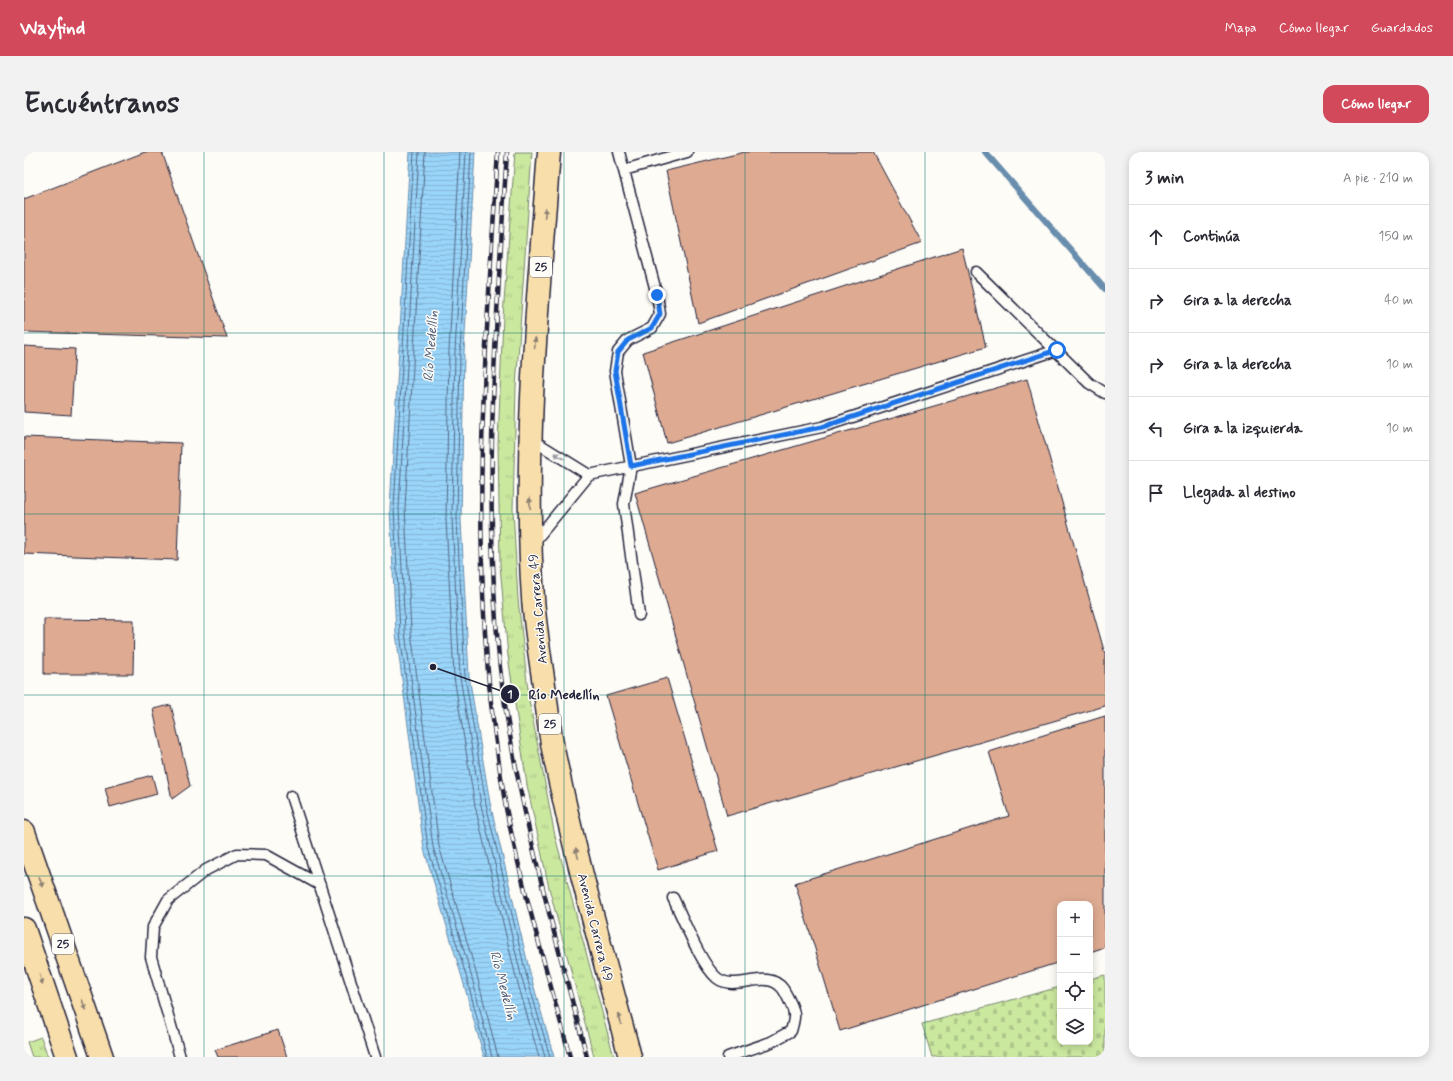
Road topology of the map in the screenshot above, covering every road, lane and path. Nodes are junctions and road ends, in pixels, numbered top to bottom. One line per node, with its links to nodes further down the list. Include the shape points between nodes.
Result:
1 (549, 152): 8 (highway, Avenida Carrera 49 / 25, one-way to 1)
2 (619, 152): 4 (lane)
3 (687, 152): 4 (lane)
4 (624, 170): 9 (lane, via 660,314 652,328 628,340 618,352 615,371)
5 (976, 272): 6 (lane)
6 (1057, 350): 7 (lane, via 1089,382); 9 (lane, via 822,427)
7 (1105, 393)
8 (530, 438): 10 (lane, one-way to 8); 11 (highway, Avenida Carrera 49 / 25, one-way to 8)
9 (631, 466): 10 (lane); 12 (lane, via 624,504)
10 (589, 475): 11 (lane)
11 (531, 545): 22 (highway, Avenida Carrera 49 / 25, one-way to 11, via 569,823 553,746 533,599)
12 (639, 615)
13 (291, 796): 15 (lane)
14 (25, 834): 19 (highway, 25, one-way to 19)
15 (320, 885): 20 (lane, via 266,855 237,854 206,870 168,900 153,927 151,957); 21 (lane)
16 (673, 898): 23 (lane, via 705,964 717,978 727,983 772,981 782,988 792,1005 795,1017 791,1031 771,1042)
17 (24, 929): 18 (highway, 25, one-way to 18)
18 (67, 1057)
19 (102, 1057)
20 (180, 1057)
21 (375, 1057)
22 (630, 1057)
23 (728, 1057)

